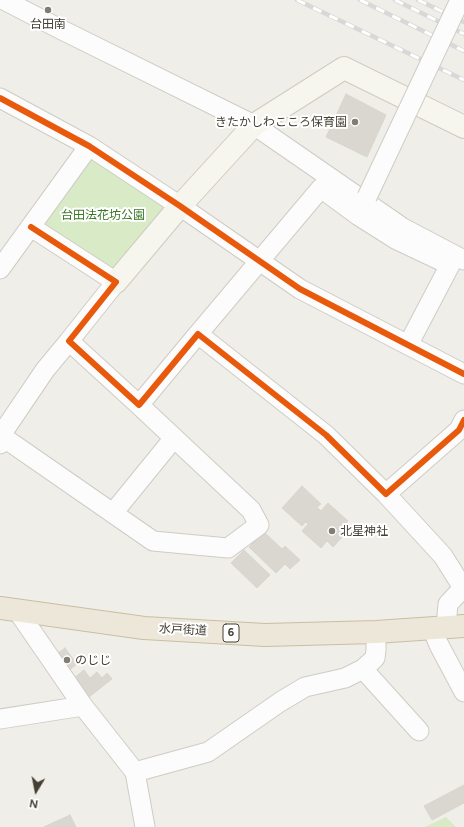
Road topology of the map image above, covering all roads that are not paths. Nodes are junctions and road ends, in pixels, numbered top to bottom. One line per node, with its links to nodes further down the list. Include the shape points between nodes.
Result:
1 (4, 0): 4 (street)
2 (460, 0): 7 (street, bridge)
3 (1, 100): 6 (street)
4 (254, 125): 5 (street, via 344,68); 7 (street); 8 (street)
5 (464, 127)
6 (89, 146): 8 (street); 9 (street)
7 (366, 199): 10 (street, via 404,228)
8 (180, 206): 11 (street); 13 (street)
9 (31, 227): 12 (street); 13 (street)
10 (464, 260)
11 (258, 261): 14 (street); 16 (street, via 300,289); 16 (street, via 321,188 397,240 450,265)
12 (0, 269)
13 (116, 282): 15 (street)
14 (198, 334): 18 (street); 22 (street, via 326,435)
15 (69, 341): 18 (street); 20 (street, via 44,370)
16 (408, 345): 17 (street)
17 (464, 374)
18 (139, 405): 21 (street)
19 (462, 429): 22 (street)
20 (0, 438): 23 (street)
21 (174, 438): 23 (street); 23 (street, via 251,510 259,525 228,548 153,541)
22 (386, 494): 24 (street, via 443,556)
23 (113, 513)
24 (463, 587): 26 (street, via 448,604)
25 (8, 609): 27 (highway, 水戸街道 / 6, via 152,629 265,635); 30 (street)
26 (447, 627): 27 (highway, 水戸街道 / 6); 29 (street, via 439,645)
27 (376, 632): 28 (street, via 375,658)
28 (364, 669): 32 (street); 33 (street, via 345,678 305,687 208,752)
29 (464, 692)
30 (83, 706): 31 (street); 33 (street)
31 (0, 719)
32 (419, 731)
33 (135, 772): 34 (street)
34 (145, 827)

